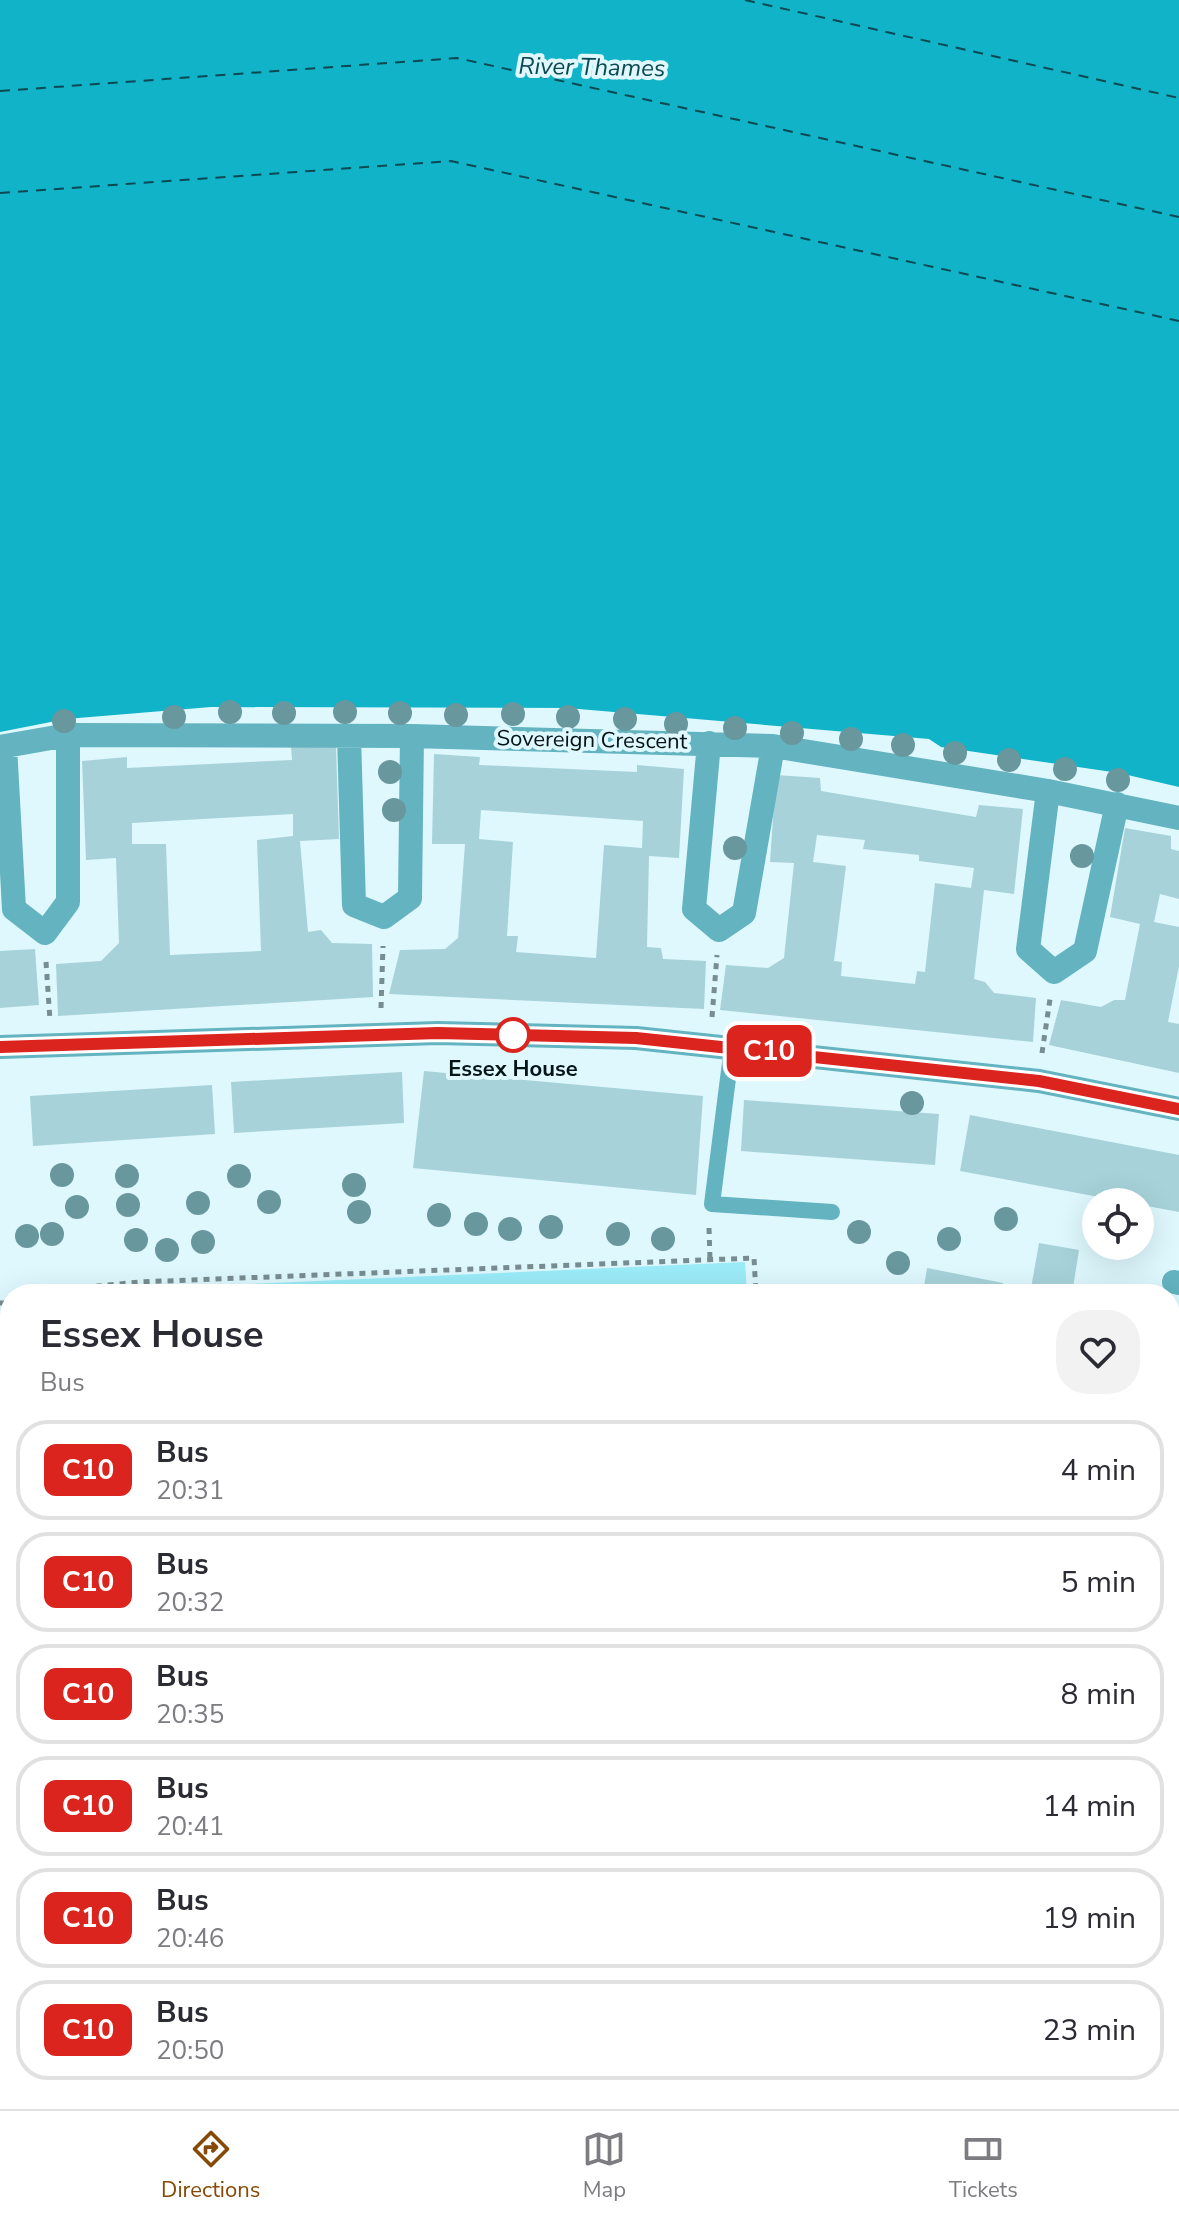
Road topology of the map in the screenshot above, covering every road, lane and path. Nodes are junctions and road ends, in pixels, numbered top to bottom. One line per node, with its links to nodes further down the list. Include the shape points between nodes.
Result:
1 (68, 735): 2 (street, Sovereign Crescent); 5 (street, Sovereign Crescent); 5 (street, via 68,902 45,933 14,909)
2 (349, 736): 3 (street, Sovereign Crescent); 3 (street, via 354,905 384,917 410,898)
3 (412, 736): 4 (street, Sovereign Crescent)
4 (709, 743): 6 (street, Sovereign Crescent); 6 (street, via 694,909 719,930 744,913)
5 (3, 746)
6 (773, 746): 7 (street, Sovereign Crescent)
7 (1048, 791): 8 (street, Sovereign Crescent); 8 (street, via 1028,949 1054,972 1085,951)
8 (1117, 804): 9 (street, Sovereign Crescent)
9 (1179, 818)
10 (381, 982): 13 (path)
11 (48, 988): 14 (path)
12 (714, 992): 15 (path)
13 (381, 1001)
14 (49, 1011)
15 (712, 1016)
16 (1046, 1021): 17 (path)
17 (1043, 1042)
18 (0, 1047): 19 (street, via 438,1033 636,1038)
19 (732, 1047): 20 (street, via 1039,1081); 21 (lane, via 712,1204)
20 (1179, 1109)
21 (832, 1212)
22 (708, 1240): 23 (path)
23 (710, 1259): 24 (path); 25 (path, via 754,1258)
24 (118, 1284)
25 (755, 1284)

